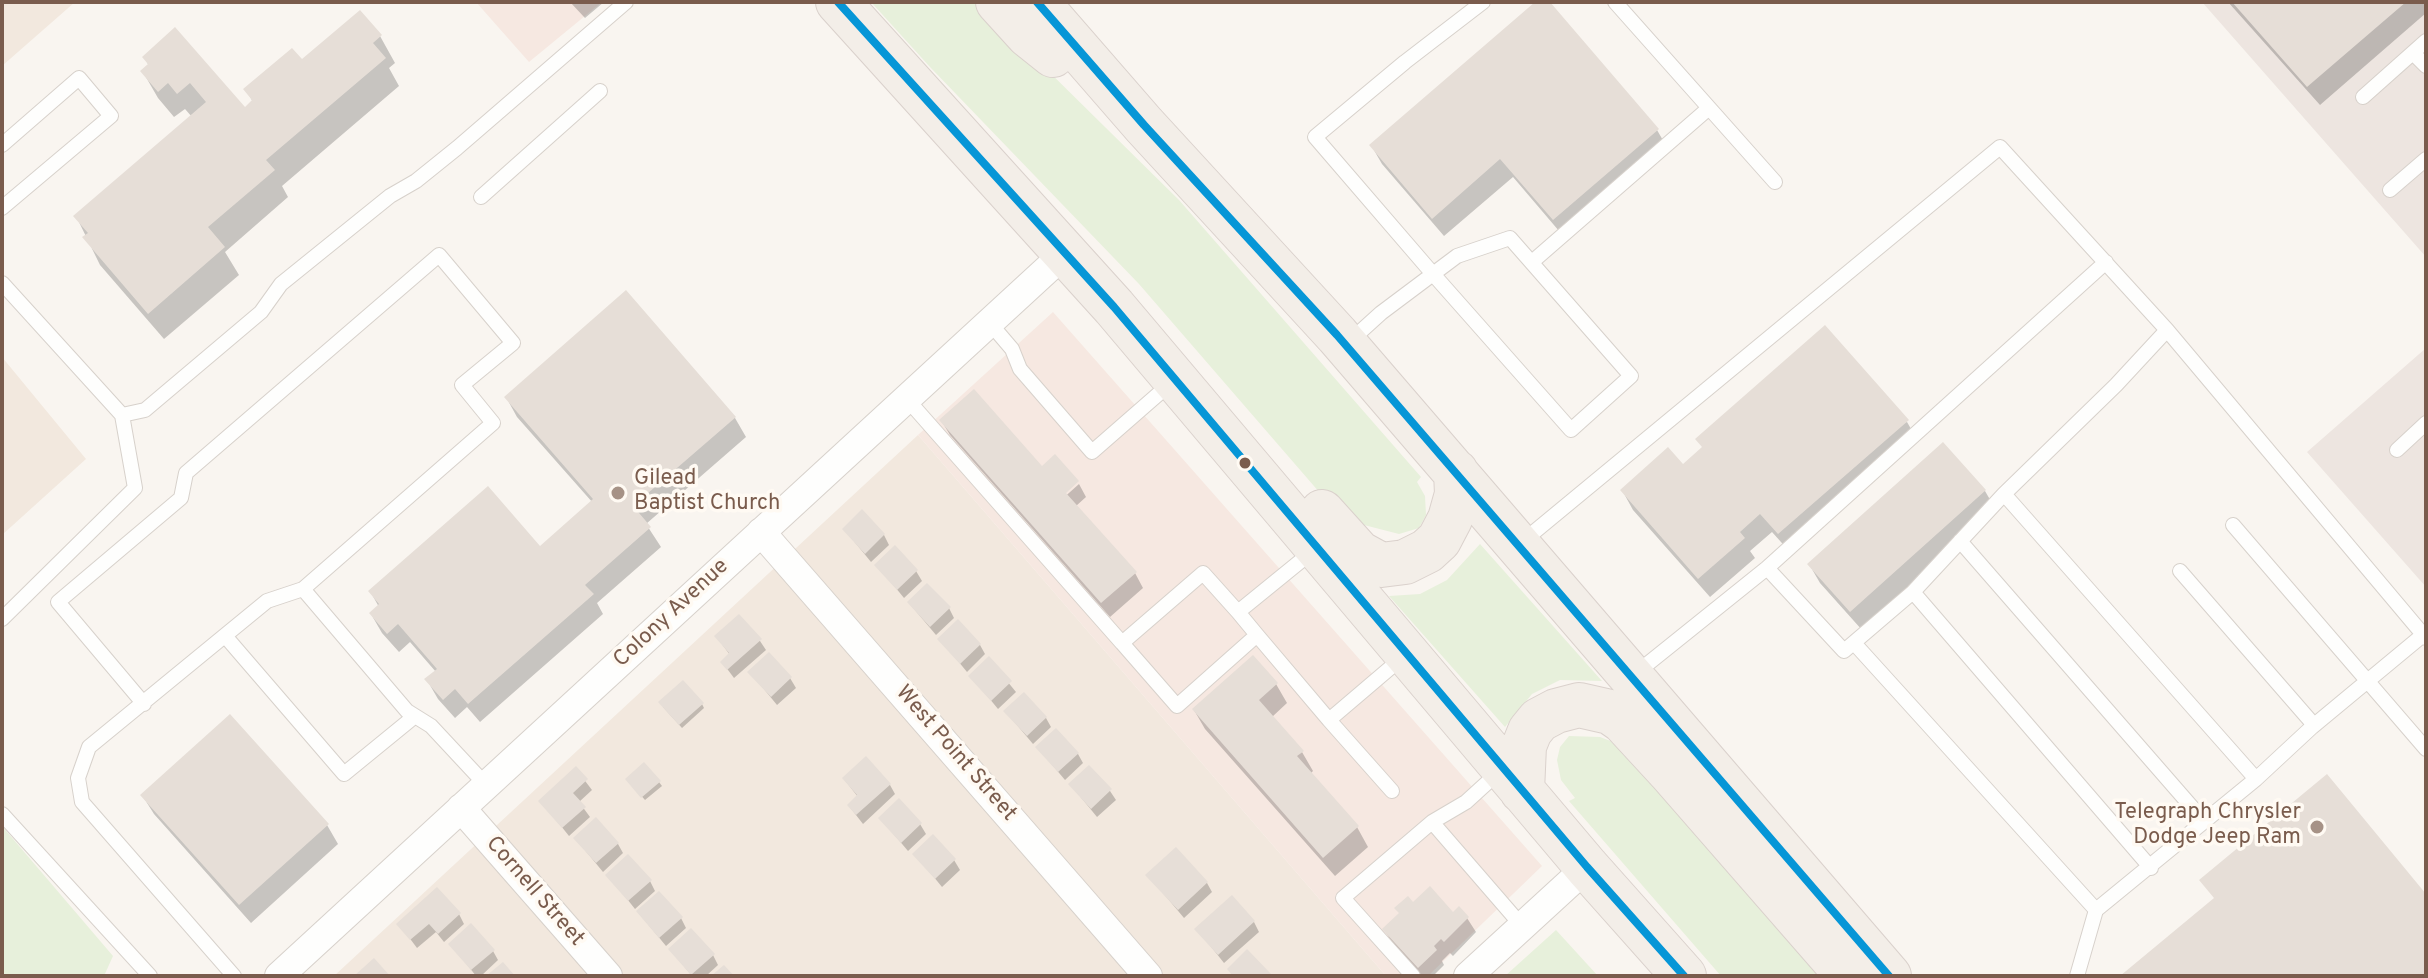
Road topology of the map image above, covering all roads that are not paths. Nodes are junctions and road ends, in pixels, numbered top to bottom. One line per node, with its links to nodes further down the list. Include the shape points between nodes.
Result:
1 (626, 2): 31 (lane, via 457,148 281,284 261,312 145,410)
2 (838, 2): 20 (main road)
3 (998, 2): 13 (main road, via 1028,35)
4 (1037, 2): 13 (main road)
5 (1483, 2): 24 (lane, via 1315,137)
6 (1615, 2): 12 (lane)
7 (2426, 41): 8 (lane)
8 (2413, 53): 9 (lane); 11 (lane)
9 (2426, 66)
10 (600, 91): 18 (lane)
11 (2363, 97)
12 (1709, 108): 16 (lane); 22 (lane)
13 (1144, 125): 28 (main road)
14 (2, 145): 19 (lane, via 79,78 111,116)
15 (2426, 159): 17 (lane)
16 (1775, 182)
17 (2390, 190)
18 (481, 197)
19 (2, 208)
20 (1036, 221): 21 (main road); 34 (main road, via 1130,290 1359,553 1381,565 1405,562 1427,551 1450,519)
21 (1065, 253): 26 (street, Colony Avenue); 29 (main road)
22 (1532, 262): 24 (lane, via 1510,238 1457,256); 24 (lane, via 1631,376 1571,430)
23 (2106, 262): 27 (lane); 39 (lane, via 2000,147); 41 (lane)
24 (1433, 274): 28 (lane)
25 (2, 283): 31 (lane)
26 (989, 322): 29 (lane, via 1012,349 1020,369 1092,452); 30 (street, Colony Avenue)
27 (2167, 330): 35 (lane); 48 (lane)
28 (1345, 345): 34 (main road)
29 (1175, 380): 40 (main road)
30 (906, 398): 37 (street, Colony Avenue); 50 (lane)
31 (122, 415): 46 (lane, via 135,488)
32 (2426, 423): 33 (lane)
33 (2397, 450)
34 (1456, 472): 39 (main road)
35 (2004, 494): 38 (lane); 61 (lane)
36 (2233, 525): 54 (lane)
37 (761, 532): 62 (street, Colony Avenue); 76 (street, West Point Street)
38 (1960, 541): 44 (lane); 66 (lane)
39 (1519, 544): 53 (main road)
40 (1317, 549): 45 (lane); 52 (main road)
41 (1767, 568): 51 (lane, via 1844,651); 53 (lane)
42 (2180, 571): 58 (lane)
43 (303, 589): 49 (lane, via 267,601); 55 (lane, via 493,423 462,385 513,343 439,255 186,473 181,498 58,602); 56 (lane)
44 (1913, 592): 51 (lane); 69 (lane)
45 (1238, 612): 47 (lane); 50 (lane, via 1203,573)
46 (2, 619)
47 (1257, 635): 50 (lane, via 1177,706); 57 (lane)
48 (2425, 636): 54 (lane)
49 (226, 637): 55 (lane); 56 (lane, via 344,774)
50 (1122, 643)
51 (1854, 643): 70 (lane)
52 (1406, 655): 57 (lane); 60 (main road)
53 (1632, 677): 81 (main road)
54 (2369, 681): 58 (lane); 59 (lane)
55 (144, 704): 73 (lane, via 89,747 78,778 82,802)
56 (415, 716): 62 (lane)
57 (1329, 720): 63 (lane)
58 (2314, 725): 61 (lane)
59 (2426, 749)
60 (1513, 779): 67 (lane); 68 (main road); 80 (main road, via 1539,720 1579,705 1610,712 1670,772)
61 (2256, 779): 66 (lane)
62 (486, 785): 64 (street, Colony Avenue)
63 (1392, 791)
64 (461, 808): 74 (street, Colony Avenue); 75 (street, Cornell Street)
65 (2, 814): 72 (lane)
66 (2204, 821): 69 (lane)
67 (1432, 822): 71 (lane); 77 (lane, via 1343,898)
68 (1587, 867): 71 (street); 79 (main road)
69 (2151, 868): 70 (lane)
70 (2096, 910): 82 (lane)
71 (1522, 926): 78 (street)
72 (150, 976)
73 (234, 976)
74 (279, 976)
75 (608, 976)
76 (1148, 976)
77 (1413, 976)
78 (1468, 976)
79 (1684, 976)
80 (1848, 976)
81 (1889, 976)
82 (2077, 976)

